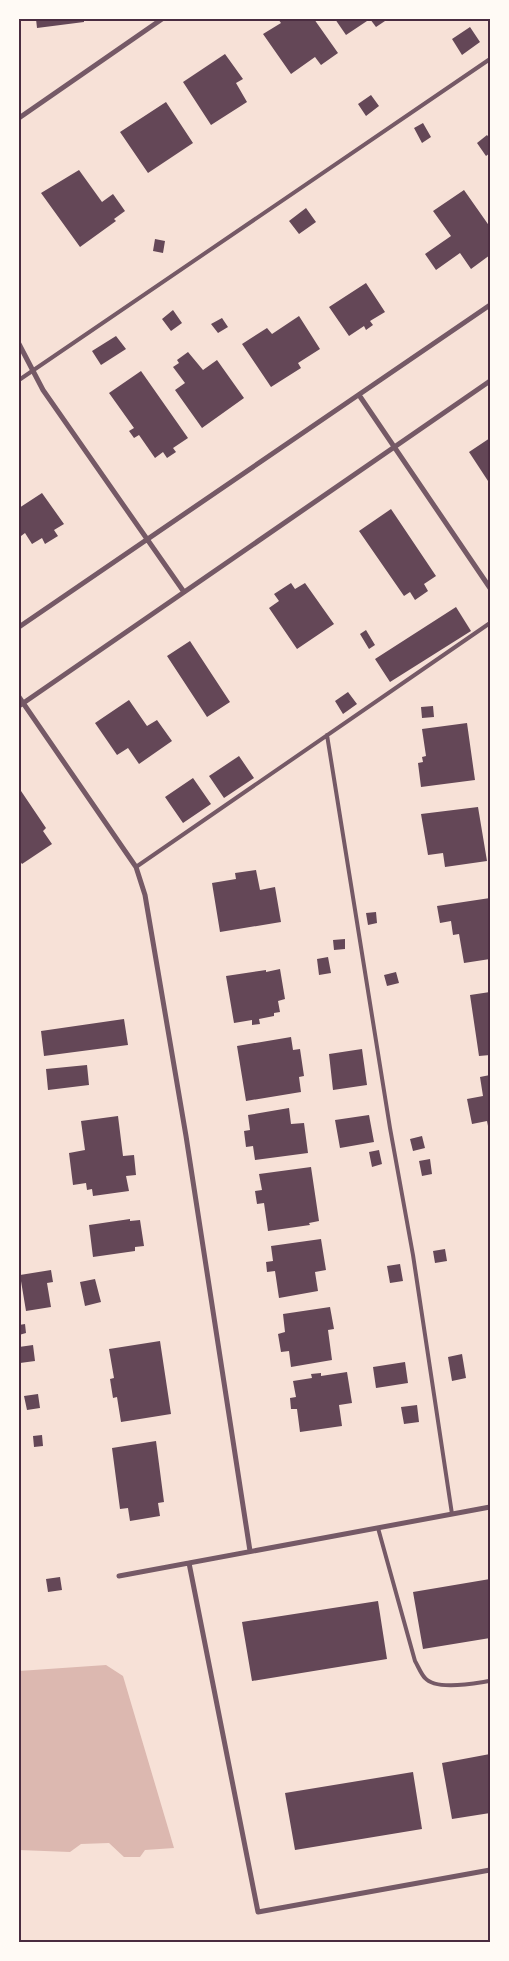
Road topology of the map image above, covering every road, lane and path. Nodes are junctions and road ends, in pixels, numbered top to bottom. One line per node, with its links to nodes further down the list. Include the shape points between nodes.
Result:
1 (162, 19): 3 (street)
2 (490, 59): 6 (lane)
3 (19, 118)
4 (490, 305): 9 (street)
5 (19, 344): 6 (street)
6 (32, 371): 7 (lane); 11 (street)
7 (19, 380)
8 (490, 381): 10 (street)
9 (359, 395): 10 (street); 11 (street)
10 (394, 446): 12 (street); 13 (street)
11 (147, 539): 13 (street); 15 (street)
12 (490, 588)
13 (184, 592): 17 (street)
14 (490, 623): 18 (lane)
15 (19, 627)
16 (19, 697): 17 (street)
17 (21, 705): 19 (street)
18 (328, 735): 19 (lane); 21 (lane)
19 (136, 867): 23 (street, via 145,894 186,1136)
20 (490, 1507): 21 (street)
21 (452, 1514): 22 (street)
22 (378, 1528): 23 (street); 26 (lane, via 415,1661 425,1679 438,1685)
23 (250, 1551): 24 (street)
24 (189, 1563): 25 (street); 27 (street, via 258,1912)
25 (119, 1576)
26 (490, 1681)
27 (490, 1870)

